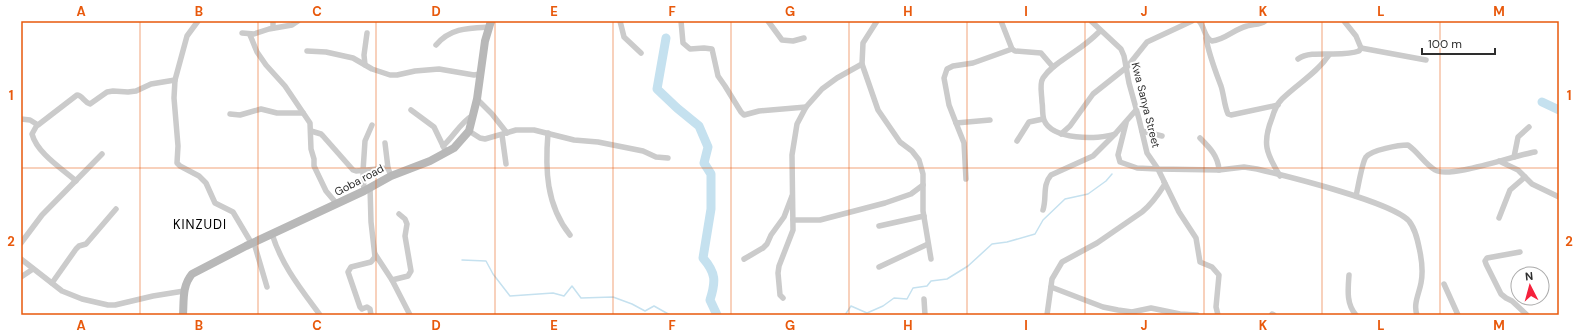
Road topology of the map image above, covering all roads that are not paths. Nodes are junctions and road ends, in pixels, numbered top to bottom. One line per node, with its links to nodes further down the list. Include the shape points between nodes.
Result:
1 (198, 21): 35 (street, via 187,36)
2 (273, 21): 15 (street)
3 (298, 21): 15 (street)
4 (620, 21): 26 (street, via 624,37)
5 (682, 21): 38 (street, via 683,43 690,49 712,49 718,76 744,115 759,111)
6 (768, 21): 20 (street, via 782,40 793,42)
7 (877, 21): 30 (street, via 863,43)
8 (1001, 21): 24 (street)
9 (1091, 21): 16 (street, Kwa Sanya Street)
10 (1190, 21): 33 (street, via 1151,39)
11 (1199, 21): 21 (street)
12 (1265, 21): 21 (street, via 1246,26 1220,39 1212,41)
13 (1344, 21): 23 (street, via 1356,36)
14 (490, 24): 22 (street, via 449,33); 34 (street, Goba road)
15 (273, 28): 19 (street)
16 (1100, 31): 32 (street); 33 (street, Kwa Sanya Street, via 1121,50)
17 (242, 33): 19 (street)
18 (367, 34): 31 (street, via 364,49)
19 (250, 35): 41 (street, via 257,52)
20 (804, 38)
21 (1206, 38): 37 (street, via 1228,114)
22 (436, 45)
23 (1361, 48): 27 (street, via 1359,51); 29 (street)
24 (1012, 49): 32 (street, via 1041,53); 47 (street, via 947,69 944,78 949,105)
25 (307, 51): 31 (street, via 353,58)
26 (641, 53)
27 (1329, 55): 28 (street, via 1307,55); 37 (street, via 1320,67)
28 (1298, 59)
29 (1426, 60)
30 (862, 64): 38 (street, via 822,89); 79 (street, via 880,114 900,142 919,160)
31 (365, 66): 34 (street, via 390,75 439,69)
32 (1053, 67): 45 (street, via 1042,81)
33 (1127, 67): 40 (street, Kwa Sanya Street); 57 (street, via 1093,94 1070,126)
34 (480, 74): 36 (street, Goba road)
35 (176, 80): 50 (street, via 151,84 128,92 107,92 90,104 76,95); 95 (street, via 174,98 177,163 206,183 215,203 233,212)
36 (477, 99): 43 (street, Goba road); 56 (street, via 492,114)
37 (1278, 104): 74 (street, via 1265,141 1269,157)
38 (806, 107): 81 (street, via 797,124 793,145)
39 (411, 110): 63 (street, via 434,127)
40 (1136, 110): 48 (street); 54 (street, Kwa Sanya Street)
41 (303, 113): 42 (street, via 277,113 261,109 240,115); 53 (street, via 310,123)
42 (230, 114)
43 (473, 115): 52 (street, Goba road); 63 (street, via 463,121)
44 (21, 119): 50 (street, via 30,120)
45 (1043, 119): 57 (street); 61 (street, via 1029,122)
46 (990, 120): 47 (street)
47 (956, 123): 76 (street, via 964,143)
48 (1126, 123): 58 (street); 70 (street, via 1118,155 1120,162 1136,168)
49 (372, 125): 72 (street, via 365,141)
50 (37, 126): 77 (street, via 32,134 37,145)
51 (1529, 127): 66 (street, via 1518,137)
52 (469, 130): 56 (street, via 485,139); 63 (street, Goba road, via 454,148)
53 (311, 131): 72 (street, via 323,136 353,170); 84 (street, via 314,166 326,191)
54 (1142, 132): 59 (street); 70 (street, Kwa Sanya Street, via 1147,153)
55 (548, 133): 56 (street, via 521,130); 67 (street); 93 (street, via 548,187 558,217)
56 (504, 134): 69 (street)
57 (1061, 134): 58 (street, via 1098,137)
58 (1115, 134): 86 (street, via 1093,156 1050,175 1045,186 1046,202)
59 (1162, 136)
60 (1200, 138): 71 (street, via 1214,154 1219,163)
61 (1017, 141)
62 (385, 143): 73 (street)
63 (444, 149): 73 (street, Goba road, via 430,161)
64 (1535, 152): 66 (street)
65 (102, 154): 77 (street)
66 (1514, 157): 68 (street)
67 (668, 158)
68 (1499, 161): 75 (street, via 1512,166); 82 (street, via 1440,172 1434,170 1408,145 1394,147 1371,153 1365,158)
69 (506, 164)
70 (1158, 169): 71 (street); 78 (street, Kwa Sanya Street)
71 (1219, 170): 74 (street, via 1244,167)
72 (363, 171): 73 (street); 80 (street)
73 (389, 172): 80 (street, Goba road)
74 (1280, 176): 82 (street)
75 (1525, 177): 83 (street, via 1532,184); 89 (street, via 1510,190)
76 (966, 179)
77 (76, 181): 94 (street, via 42,215)
78 (1164, 182): 110 (street, via 1149,207 1097,243 1062,262 1052,279); 123 (street, Kwa Sanya Street, via 1196,238 1200,262 1212,267 1219,275 1216,307)
79 (923, 184): 88 (street); 90 (street, via 911,194 885,203 820,220)
80 (367, 189): 84 (street, Goba road); 98 (street)
81 (792, 194): 90 (street); 100 (street, via 784,217 767,244)
82 (1356, 196): 125 (street, via 1401,216 1412,225 1421,258 1421,283 1415,304)
83 (1559, 198)
84 (337, 204): 92 (street, Goba road)
85 (116, 209): 107 (street, via 86,244 76,249)
86 (1043, 210)
87 (399, 214): 106 (street, via 407,224 405,233 411,271 408,276)
88 (924, 216): 91 (street); 96 (street)
89 (1499, 218)
90 (793, 220): 112 (street, via 791,236 779,266 779,287)
91 (879, 226)
92 (272, 234): 95 (street, Goba road); 117 (street, via 289,273)
93 (570, 235)
94 (21, 243)
95 (253, 243): 109 (street); 111 (street, Goba road, via 192,274 187,280)
96 (928, 244): 101 (street); 102 (street)
97 (1520, 252): 127 (street, via 1487,258 1485,261 1501,294)
98 (375, 254): 106 (street); 118 (street, via 373,261 352,267 348,272 361,309 370,309)
99 (21, 259): 103 (street)
100 (744, 259)
101 (931, 259)
102 (878, 267)
103 (33, 268): 105 (street); 107 (street)
104 (1349, 275): 124 (street, via 1348,294)
105 (21, 277)
106 (392, 280): 119 (street)
107 (52, 283): 111 (street, via 72,296 108,305)
108 (1444, 284): 126 (street)
109 (267, 287)
110 (1051, 287): 114 (street, via 1111,309); 121 (street)
111 (184, 292): 116 (street, Goba road)
112 (783, 298)
113 (924, 299): 120 (street)
114 (1130, 313): 115 (street, via 1151,308)
115 (1179, 314): 122 (street)
116 (184, 315)
117 (320, 315)
118 (371, 315)
119 (410, 315)
120 (925, 315)
121 (1047, 315)
122 (1197, 315)
123 (1218, 315)
124 (1356, 315)
125 (1417, 315)
126 (1458, 315)
127 (1527, 315)

